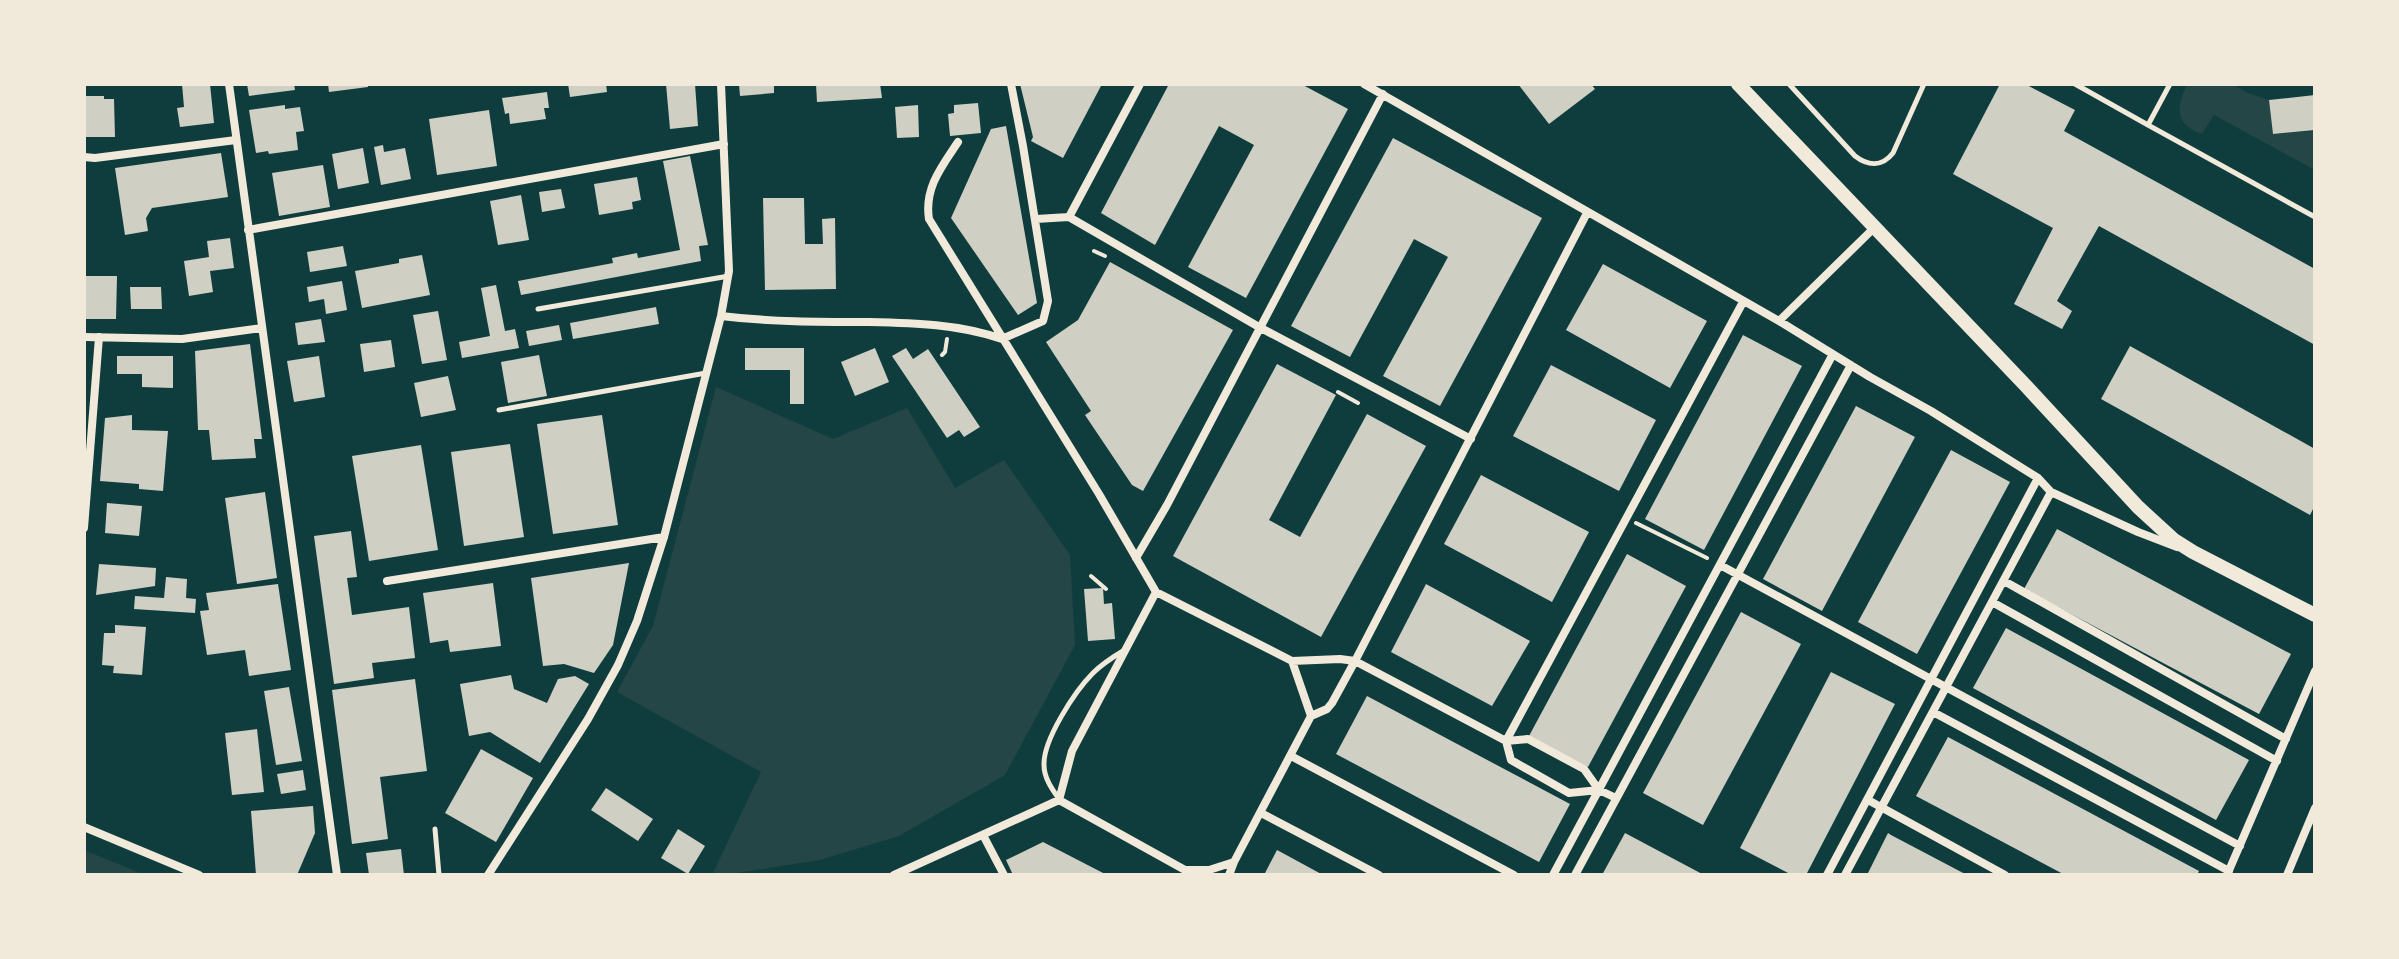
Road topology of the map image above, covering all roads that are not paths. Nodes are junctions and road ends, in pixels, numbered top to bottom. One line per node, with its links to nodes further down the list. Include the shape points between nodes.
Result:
1 (229, 84): 13 (street)
2 (721, 84): 15 (street)
3 (1011, 84): 20 (street)
4 (1140, 84): 18 (street)
5 (1364, 84): 11 (street)
6 (1738, 84): 21 (street)
7 (1789, 84): 8 (lane, via 1855,156 1875,164 1893,153)
8 (1924, 84)
9 (2075, 84): 12 (lane)
10 (2170, 84): 12 (lane)
11 (1383, 94): 17 (street); 28 (street)
12 (2148, 125): 19 (lane)
13 (236, 140): 16 (street); 22 (street)
14 (958, 142): 32 (street, via 931,186 929,219)
15 (724, 144): 22 (street); 23 (street)
16 (84, 157)
17 (1587, 213): 24 (street); 37 (street)
18 (1069, 217): 20 (street); 28 (street)
19 (2315, 217)
20 (1036, 219): 32 (street, via 1046,311 1043,321)
21 (1875, 227): 27 (street); 42 (street, via 2138,507)
22 (248, 230): 29 (street)
23 (729, 276): 25 (lane); 26 (street)
24 (1743, 302): 27 (street); 60 (street)
25 (538, 309)
26 (721, 316): 32 (street, via 931,324); 35 (street)
27 (1779, 321): 33 (street)
28 (1259, 327): 37 (street); 43 (street)
29 (262, 328): 31 (street, via 182,339); 78 (street)
30 (84, 337): 31 (street)
31 (99, 337): 40 (street)
32 (1002, 339): 43 (street)
33 (1833, 354): 34 (street); 44 (street)
34 (1851, 365): 38 (street); 45 (street)
35 (706, 373): 36 (lane); 41 (street)
36 (499, 410)
37 (1471, 439): 53 (street)
38 (2038, 478): 39 (street); 55 (street)
39 (2051, 492): 42 (street); 47 (street)
40 (84, 528)
41 (664, 537): 46 (street); 80 (street, via 618,665)
42 (2193, 552): 50 (street)
43 (1136, 558): 48 (street)
44 (1720, 565): 45 (street); 63 (street)
45 (1739, 574): 55 (street); 64 (street)
46 (387, 581)
47 (2004, 581): 49 (street); 59 (street)
48 (1156, 592): 51 (street); 52 (street)
49 (1992, 602): 56 (street); 62 (street)
50 (2315, 615)
51 (1128, 648): 65 (street, via 1072,751); 65 (lane, via 1086,680 1051,737 1045,772)
52 (1292, 661): 53 (street); 58 (street)
53 (1355, 661): 58 (street, via 1332,703); 60 (street)
54 (2315, 671): 59 (street)
55 (1931, 678): 56 (street); 66 (street)
56 (1946, 687): 57 (street); 73 (street)
57 (1933, 712): 67 (street); 76 (street)
58 (1311, 716): 61 (street)
59 (2286, 739): 62 (street)
60 (1506, 741): 63 (street, via 1528,739 1584,769); 63 (street, via 1511,760 1569,793)
61 (1291, 756): 69 (street); 85 (street)
62 (2277, 761): 73 (street)
63 (1599, 790): 64 (street); 86 (street)
64 (1616, 798): 87 (street)
65 (1059, 800): 72 (street); 75 (street)
66 (1868, 800): 67 (street); 88 (street)
67 (1881, 808): 89 (street); 90 (street)
68 (2315, 808): 91 (street)
69 (1261, 813): 74 (street); 84 (street)
70 (84, 827): 77 (street)
71 (435, 829): 79 (lane)
72 (983, 835): 81 (street); 82 (street)
73 (2240, 846): 76 (street)
74 (1234, 862): 75 (street); 83 (street)
75 (1185, 872)
76 (2228, 873)
77 (199, 875)
78 (337, 875)
79 (439, 875)
80 (488, 875)
81 (894, 875)
82 (1004, 875)
83 (1229, 875)
84 (1379, 875)
85 (1514, 875)
86 (1553, 875)
87 (1575, 875)
88 (1827, 875)
89 (1845, 875)
90 (2005, 875)
91 (2287, 875)

